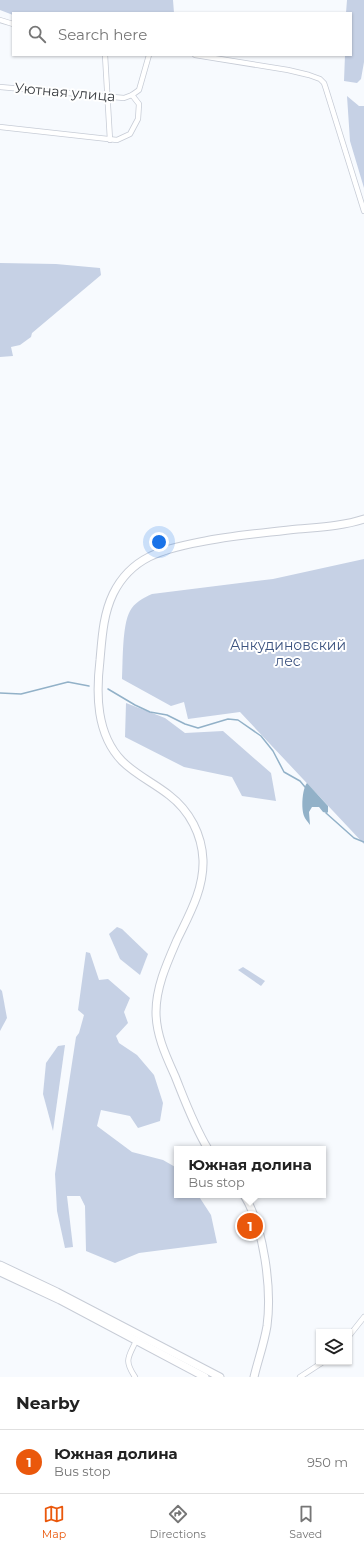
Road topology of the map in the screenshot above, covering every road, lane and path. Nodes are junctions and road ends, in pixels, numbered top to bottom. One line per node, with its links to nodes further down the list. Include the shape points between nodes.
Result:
1 (0, 20): 2 (street)
2 (12, 24)
3 (105, 56): 8 (street)
4 (149, 56): 7 (street, Уютная улица, via 139,90)
5 (201, 56): 11 (street, via 288,70 320,79 326,89)
6 (0, 87): 8 (street, Уютная улица)
7 (132, 95): 8 (street, Уютная улица, via 124,98); 10 (street, via 139,104 138,119 130,134 117,140)
8 (107, 96): 10 (street)
9 (0, 127): 10 (street)
10 (110, 140)
11 (364, 211)
12 (364, 519): 13 (street, via 332,526 219,538 170,548 141,561 127,573 112,595 107,610 102,632 98,691 105,735 122,760 185,810 201,845 202,881 161,979 156,1011 163,1048 196,1128)
13 (206, 1146)
14 (246, 1198): 24 (street, via 257,1224 268,1288 266,1327)
15 (0, 1265): 23 (street)
16 (0, 1272): 19 (street)
17 (364, 1317): 18 (street)
18 (352, 1332)
19 (136, 1341): 21 (street, via 127,1358); 22 (street)
20 (318, 1365): 25 (street)
21 (135, 1377)
22 (205, 1377)
23 (220, 1377)
24 (254, 1377)
25 (300, 1377)

